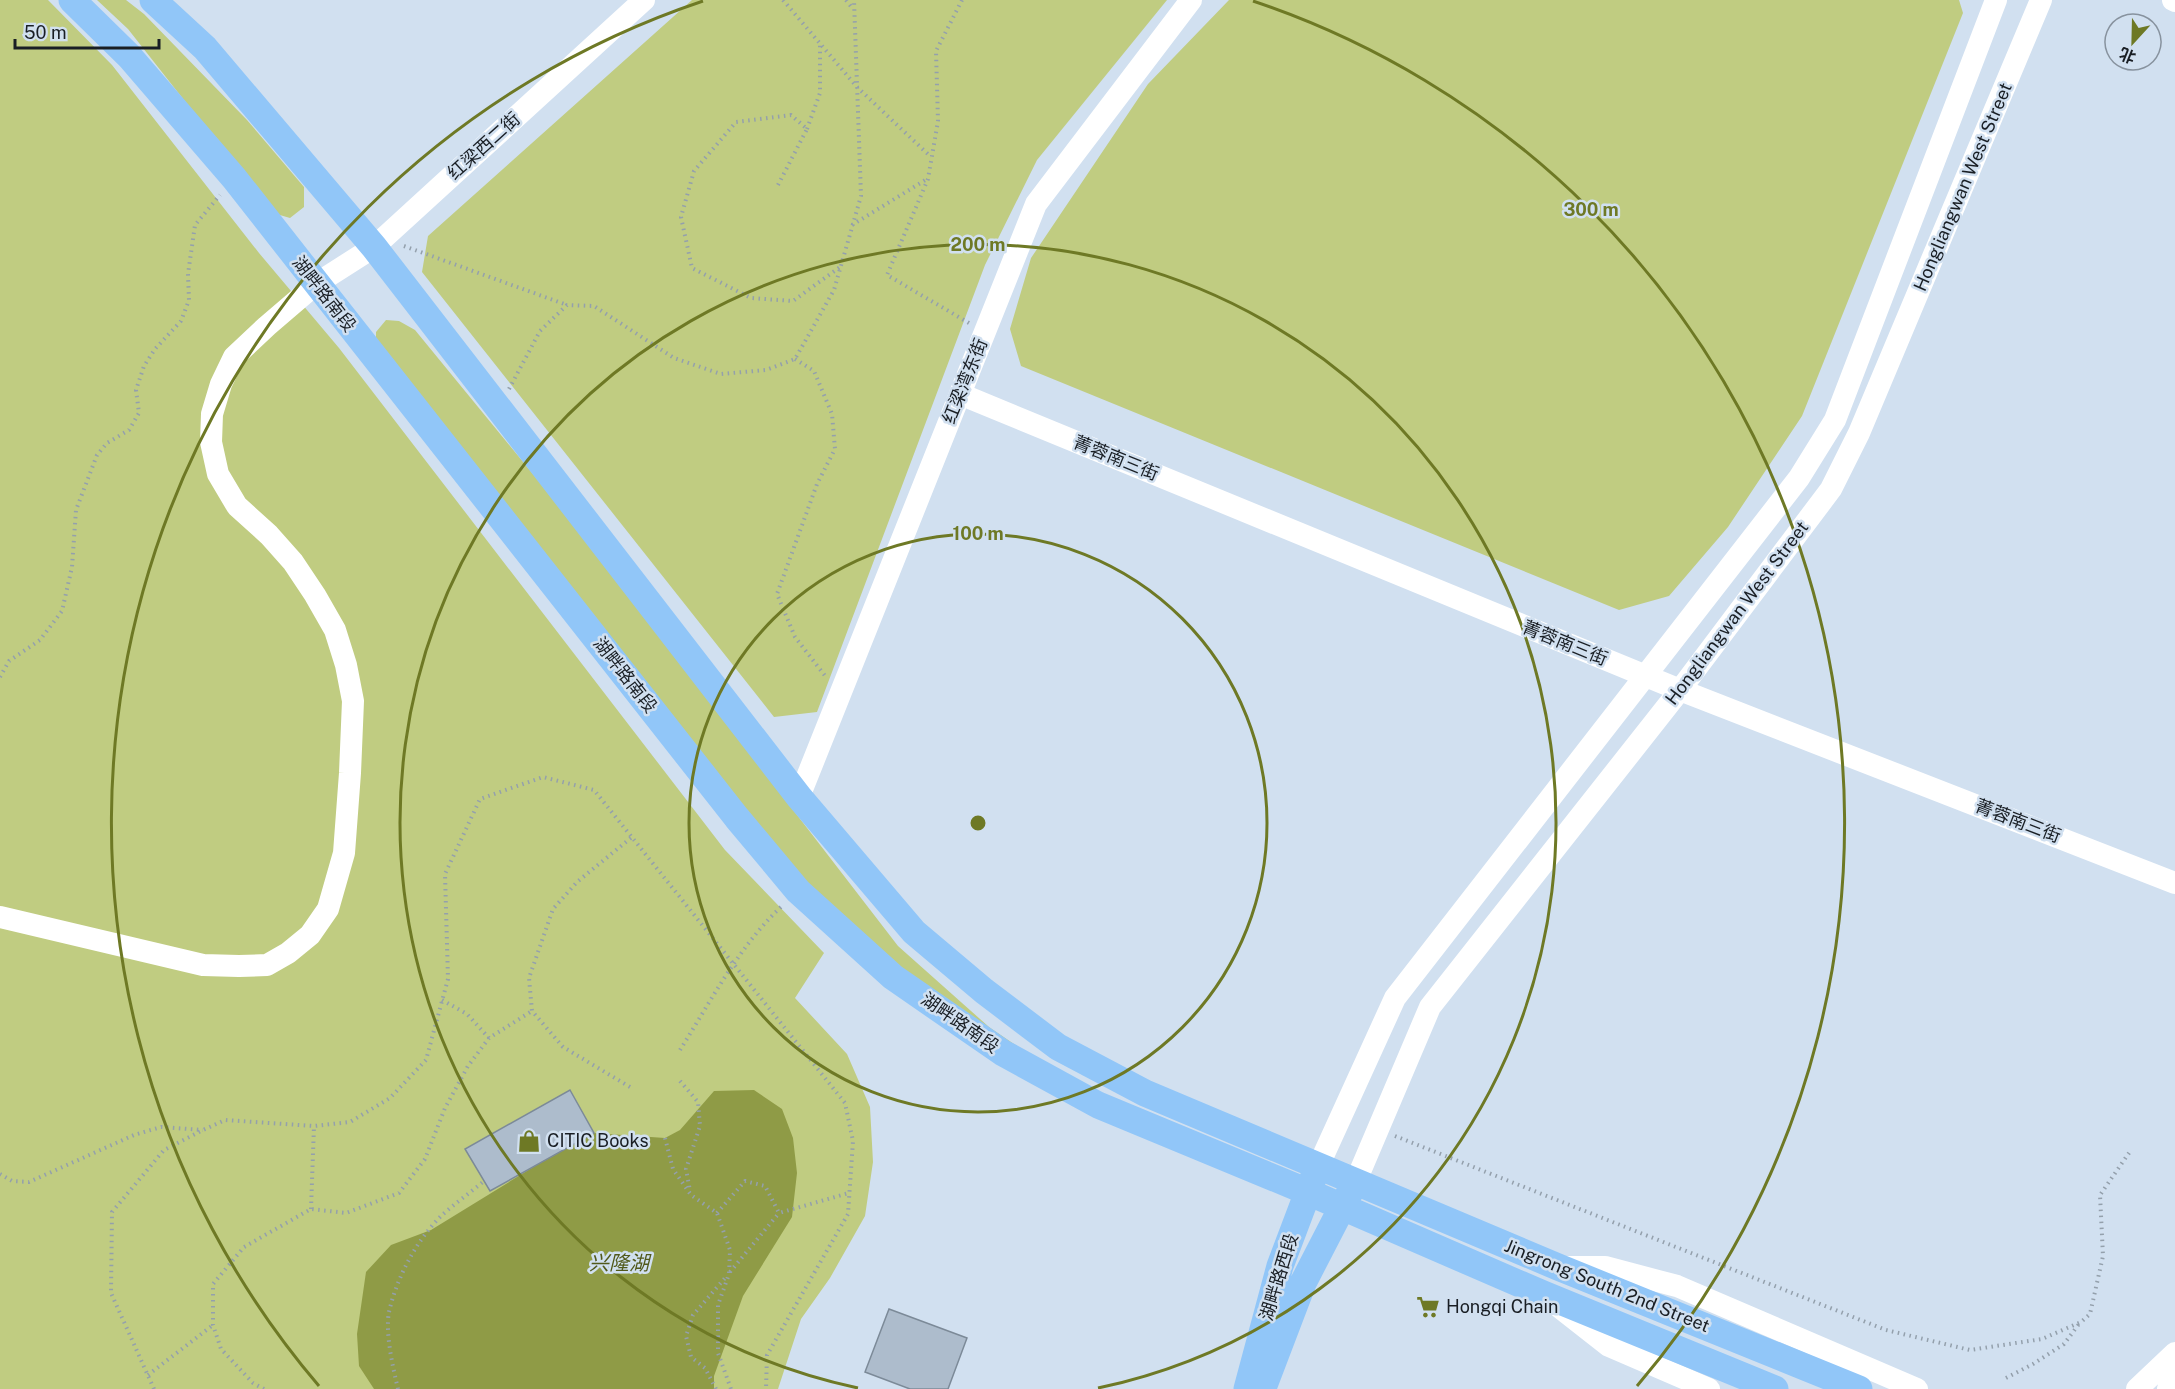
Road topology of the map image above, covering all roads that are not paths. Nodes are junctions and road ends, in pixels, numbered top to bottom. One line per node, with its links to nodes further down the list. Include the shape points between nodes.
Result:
1 (72, 0): 8 (main road, 湖畔路南段, via 129,56 234,178)
2 (153, 0): 7 (main road, via 205,48)
3 (644, 0): 7 (street, 红梁西二街)
4 (1191, 0): 9 (street, 红梁湾东街, via 1036,204)
5 (1996, 0): 10 (street, Hongliangwan West Street, via 1835,420 1799,478)
6 (2042, 0): 11 (street, Hongliangwan West Street, via 1859,432 1831,489)
7 (378, 243): 8 (street, 红梁西二街); 12 (main road, via 499,408)
8 (316, 284): 14 (street, 红梁西二街, via 234,357 212,414 211,442 218,474 228,493 293,562 335,630 346,665 353,701 350,773 344,853 328,909 310,935 288,953 267,965 239,966 203,964); 17 (main road, 湖畔路南段, via 798,891 893,977 1003,1053 1098,1105)
9 (960, 394): 10 (street, 菁蓉南三街); 12 (street, 红梁湾东街)
10 (1645, 676): 11 (street, 菁蓉南三街); 15 (street, Hongliangwan West Street, via 1395,998)
11 (1680, 690): 13 (street, 菁蓉南三街); 16 (street, Hongliangwan West Street, via 1430,1007)
12 (799, 797): 15 (main road, via 914,932 1058,1047 1145,1093)
13 (2175, 883)
14 (0, 917)
15 (1318, 1167): 16 (main road); 17 (main road, 湖畔路西段)
16 (1356, 1181): 18 (main road, 湖畔路西段); 19 (main road, Jingrong South 2nd Street)
17 (1308, 1192): 18 (main road, Jingrong South 2nd Street); 23 (main road, 湖畔路西段, via 1280,1266)
18 (1342, 1206): 20 (main road, Jingrong South 2nd Street); 24 (main road, 湖畔路西段, via 1303,1282)
19 (1558, 1267): 27 (main road, Jingrong South 2nd Street); 28 (street, via 1605,1267 1677,1286)
20 (1543, 1294): 25 (street, via 1609,1346); 26 (main road, Jingrong South 2nd Street)
21 (2175, 1353): 29 (street)
22 (2175, 1371): 30 (street)
23 (1247, 1389)
24 (1263, 1389)
25 (1709, 1389)
26 (1775, 1389)
27 (1859, 1389)
28 (1917, 1389)
29 (2137, 1389)
30 (2168, 1389)

